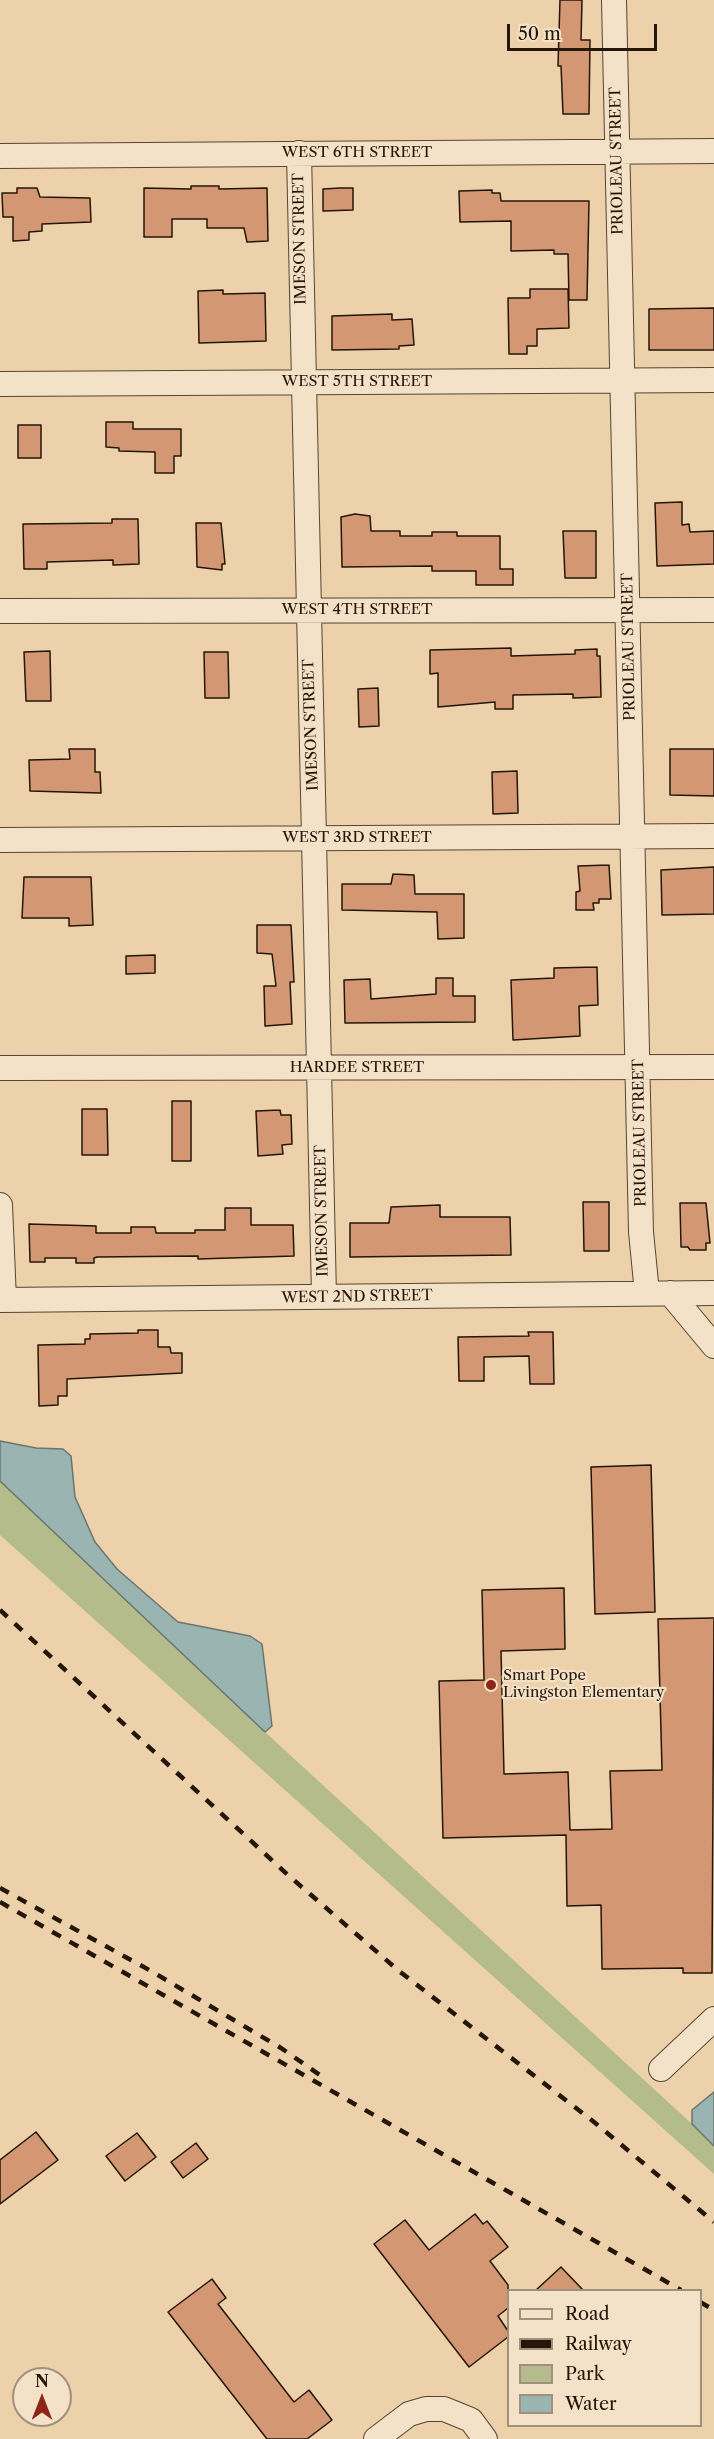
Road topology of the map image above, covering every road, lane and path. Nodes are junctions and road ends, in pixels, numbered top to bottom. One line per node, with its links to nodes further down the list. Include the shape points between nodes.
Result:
1 (614, 0): 3 (street, PRIOLEAU STREET)
2 (714, 151): 3 (street, WEST 6TH STREET)
3 (616, 152): 4 (street, WEST 6TH STREET); 7 (street, PRIOLEAU STREET)
4 (299, 153): 5 (street, WEST 6TH STREET); 8 (street, IMESON STREET)
5 (0, 156)
6 (714, 380): 7 (street, WEST 5TH STREET)
7 (622, 381): 8 (street, WEST 5TH STREET); 11 (street, PRIOLEAU STREET)
8 (302, 382): 9 (street, WEST 5TH STREET); 10 (street, IMESON STREET)
9 (0, 384)
10 (307, 610): 11 (street, WEST 4TH STREET); 13 (street, WEST 4TH STREET); 16 (street, IMESON STREET)
11 (628, 610): 12 (street, WEST 4TH STREET); 15 (street, PRIOLEAU STREET)
12 (714, 610)
13 (0, 611)
14 (714, 836): 15 (street, WEST 3RD STREET)
15 (633, 837): 16 (street, WEST 3RD STREET); 18 (street, PRIOLEAU STREET)
16 (314, 838): 17 (street, WEST 3RD STREET); 21 (street, IMESON STREET)
17 (0, 840)
18 (639, 1067): 19 (street, HARDEE STREET); 21 (street, HARDEE STREET); 23 (street, PRIOLEAU STREET, via 641,1232)
19 (714, 1067)
20 (0, 1068): 21 (street, HARDEE STREET)
21 (319, 1068): 25 (street, IMESON STREET)
22 (0, 1205): 26 (street)
23 (658, 1293): 24 (street, WEST 2ND STREET); 25 (street, WEST 2ND STREET); 27 (street)
24 (714, 1293)
25 (324, 1297): 26 (street, WEST 2ND STREET)
26 (2, 1300)
27 (714, 1346)
28 (714, 2019): 29 (street)
29 (661, 2069)
30 (376, 2439): 31 (street, via 409,2414 426,2409 444,2409 471,2420)
31 (485, 2439)

